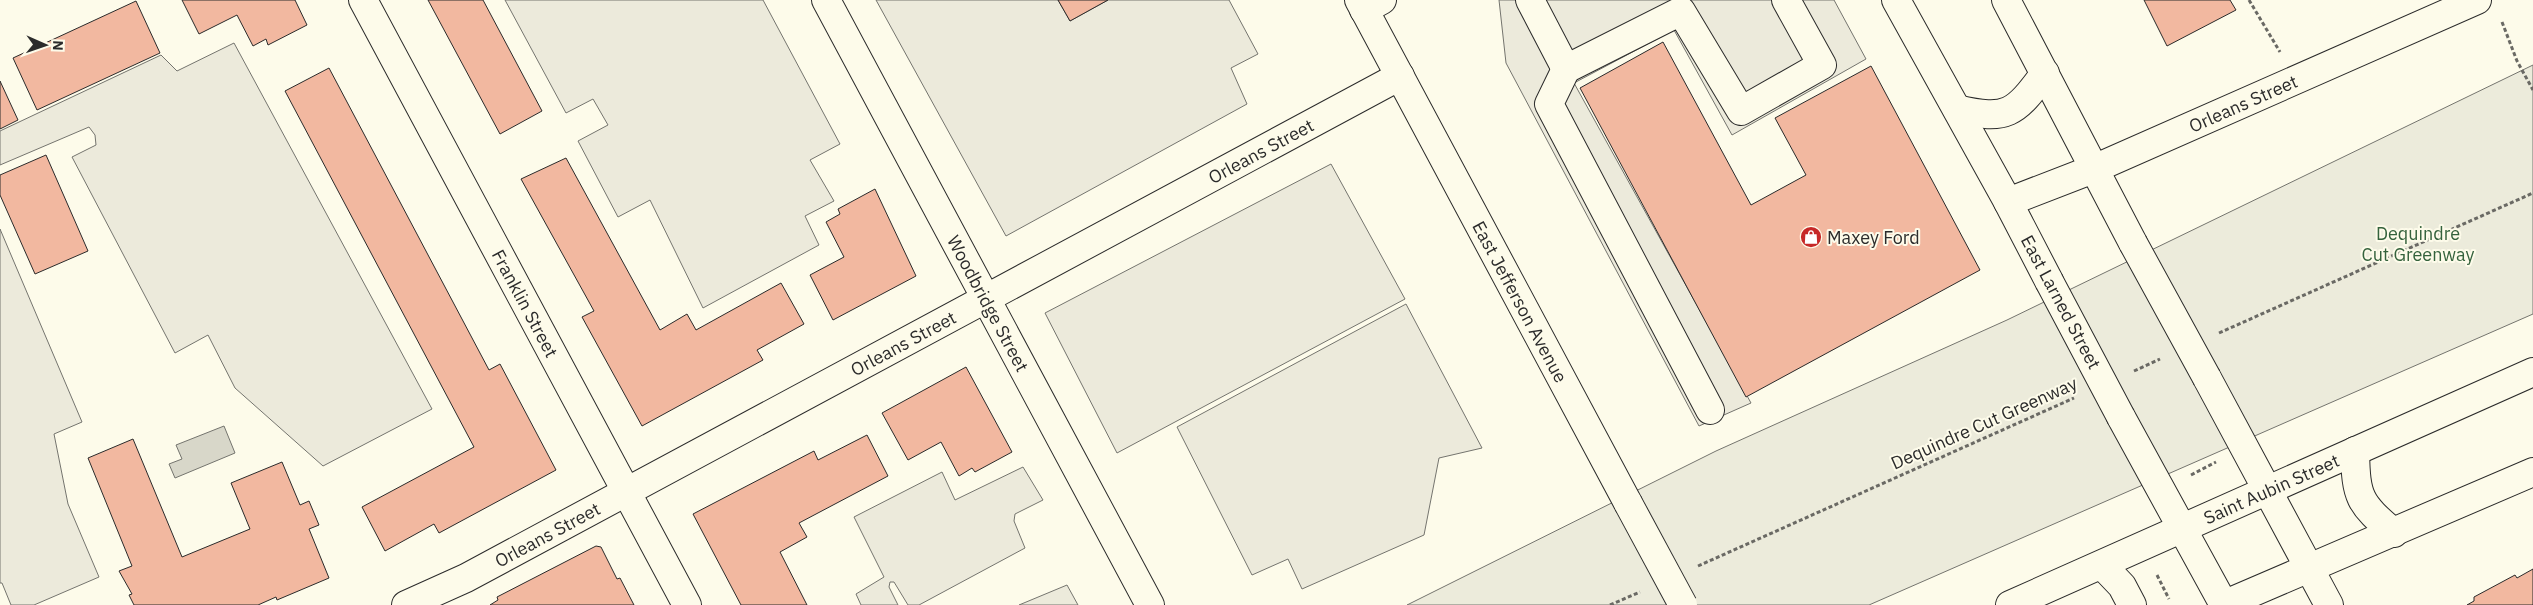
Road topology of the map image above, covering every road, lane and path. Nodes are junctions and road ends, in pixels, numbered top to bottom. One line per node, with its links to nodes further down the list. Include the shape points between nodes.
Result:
1 (363, 0): 33 (street, Franklin Street)
2 (826, 0): 21 (street, Woodbridge Street)
3 (1530, 0): 12 (street)
4 (1786, 0): 10 (street, via 1822,65 1741,111)
5 (1896, 0): 17 (street, East Larned Street)
6 (2006, 0): 13 (street)
7 (2249, 0): 15 (path)
8 (2474, 0): 15 (street, Orleans Street)
9 (1368, 3): 14 (street, East Jefferson Avenue)
10 (1678, 6): 12 (street)
11 (2500, 17): 16 (path)
12 (1566, 69): 27 (street, via 1549,104)
13 (2045, 73): 17 (street, via 2029,95 2007,114 1983,115); 18 (street)
14 (1400, 76): 21 (street, Orleans Street); 46 (street, East Jefferson Avenue, bridge)
15 (2300, 79): 18 (street, Orleans Street)
16 (2533, 90)
17 (1957, 109): 20 (street, East Larned Street)
18 (2096, 168): 20 (street, Orleans Street); 32 (street, bridge)
19 (2533, 193): 22 (path)
20 (2008, 202): 34 (street, East Larned Street, bridge)
21 (985, 298): 33 (street, Orleans Street); 44 (street, Woodbridge Street)
22 (2216, 334)
23 (2162, 358): 25 (path)
24 (2533, 372): 28 (street, Saint Aubin Street)
25 (2126, 375)
26 (2080, 395): 37 (path, Dequindre Cut Greenway)
27 (1710, 410)
28 (2355, 451): 32 (street, Saint Aubin Street); 35 (street, via 2360,498 2370,512)
29 (2221, 460): 31 (path)
30 (2533, 472): 35 (street)
31 (2187, 477)
32 (2269, 490): 34 (street, Saint Aubin Street); 38 (street)
33 (628, 492): 42 (street, Orleans Street, via 466,578); 43 (street, Franklin Street)
34 (2182, 528): 36 (street, Saint Aubin Street); 49 (street, East Larned Street)
35 (2394, 533): 38 (street)
36 (2102, 565): 47 (street, Saint Aubin Street); 48 (street, via 2122,586)
37 (1691, 569)
38 (2310, 569): 49 (street); 50 (street)
39 (2154, 570): 41 (path)
40 (1646, 589): 45 (path)
41 (2169, 599)
42 (406, 605)
43 (687, 605)
44 (1150, 605)
45 (1610, 605)
46 (1683, 605)
47 (2010, 605)
48 (2132, 605)
49 (2223, 605)
50 (2330, 605)

